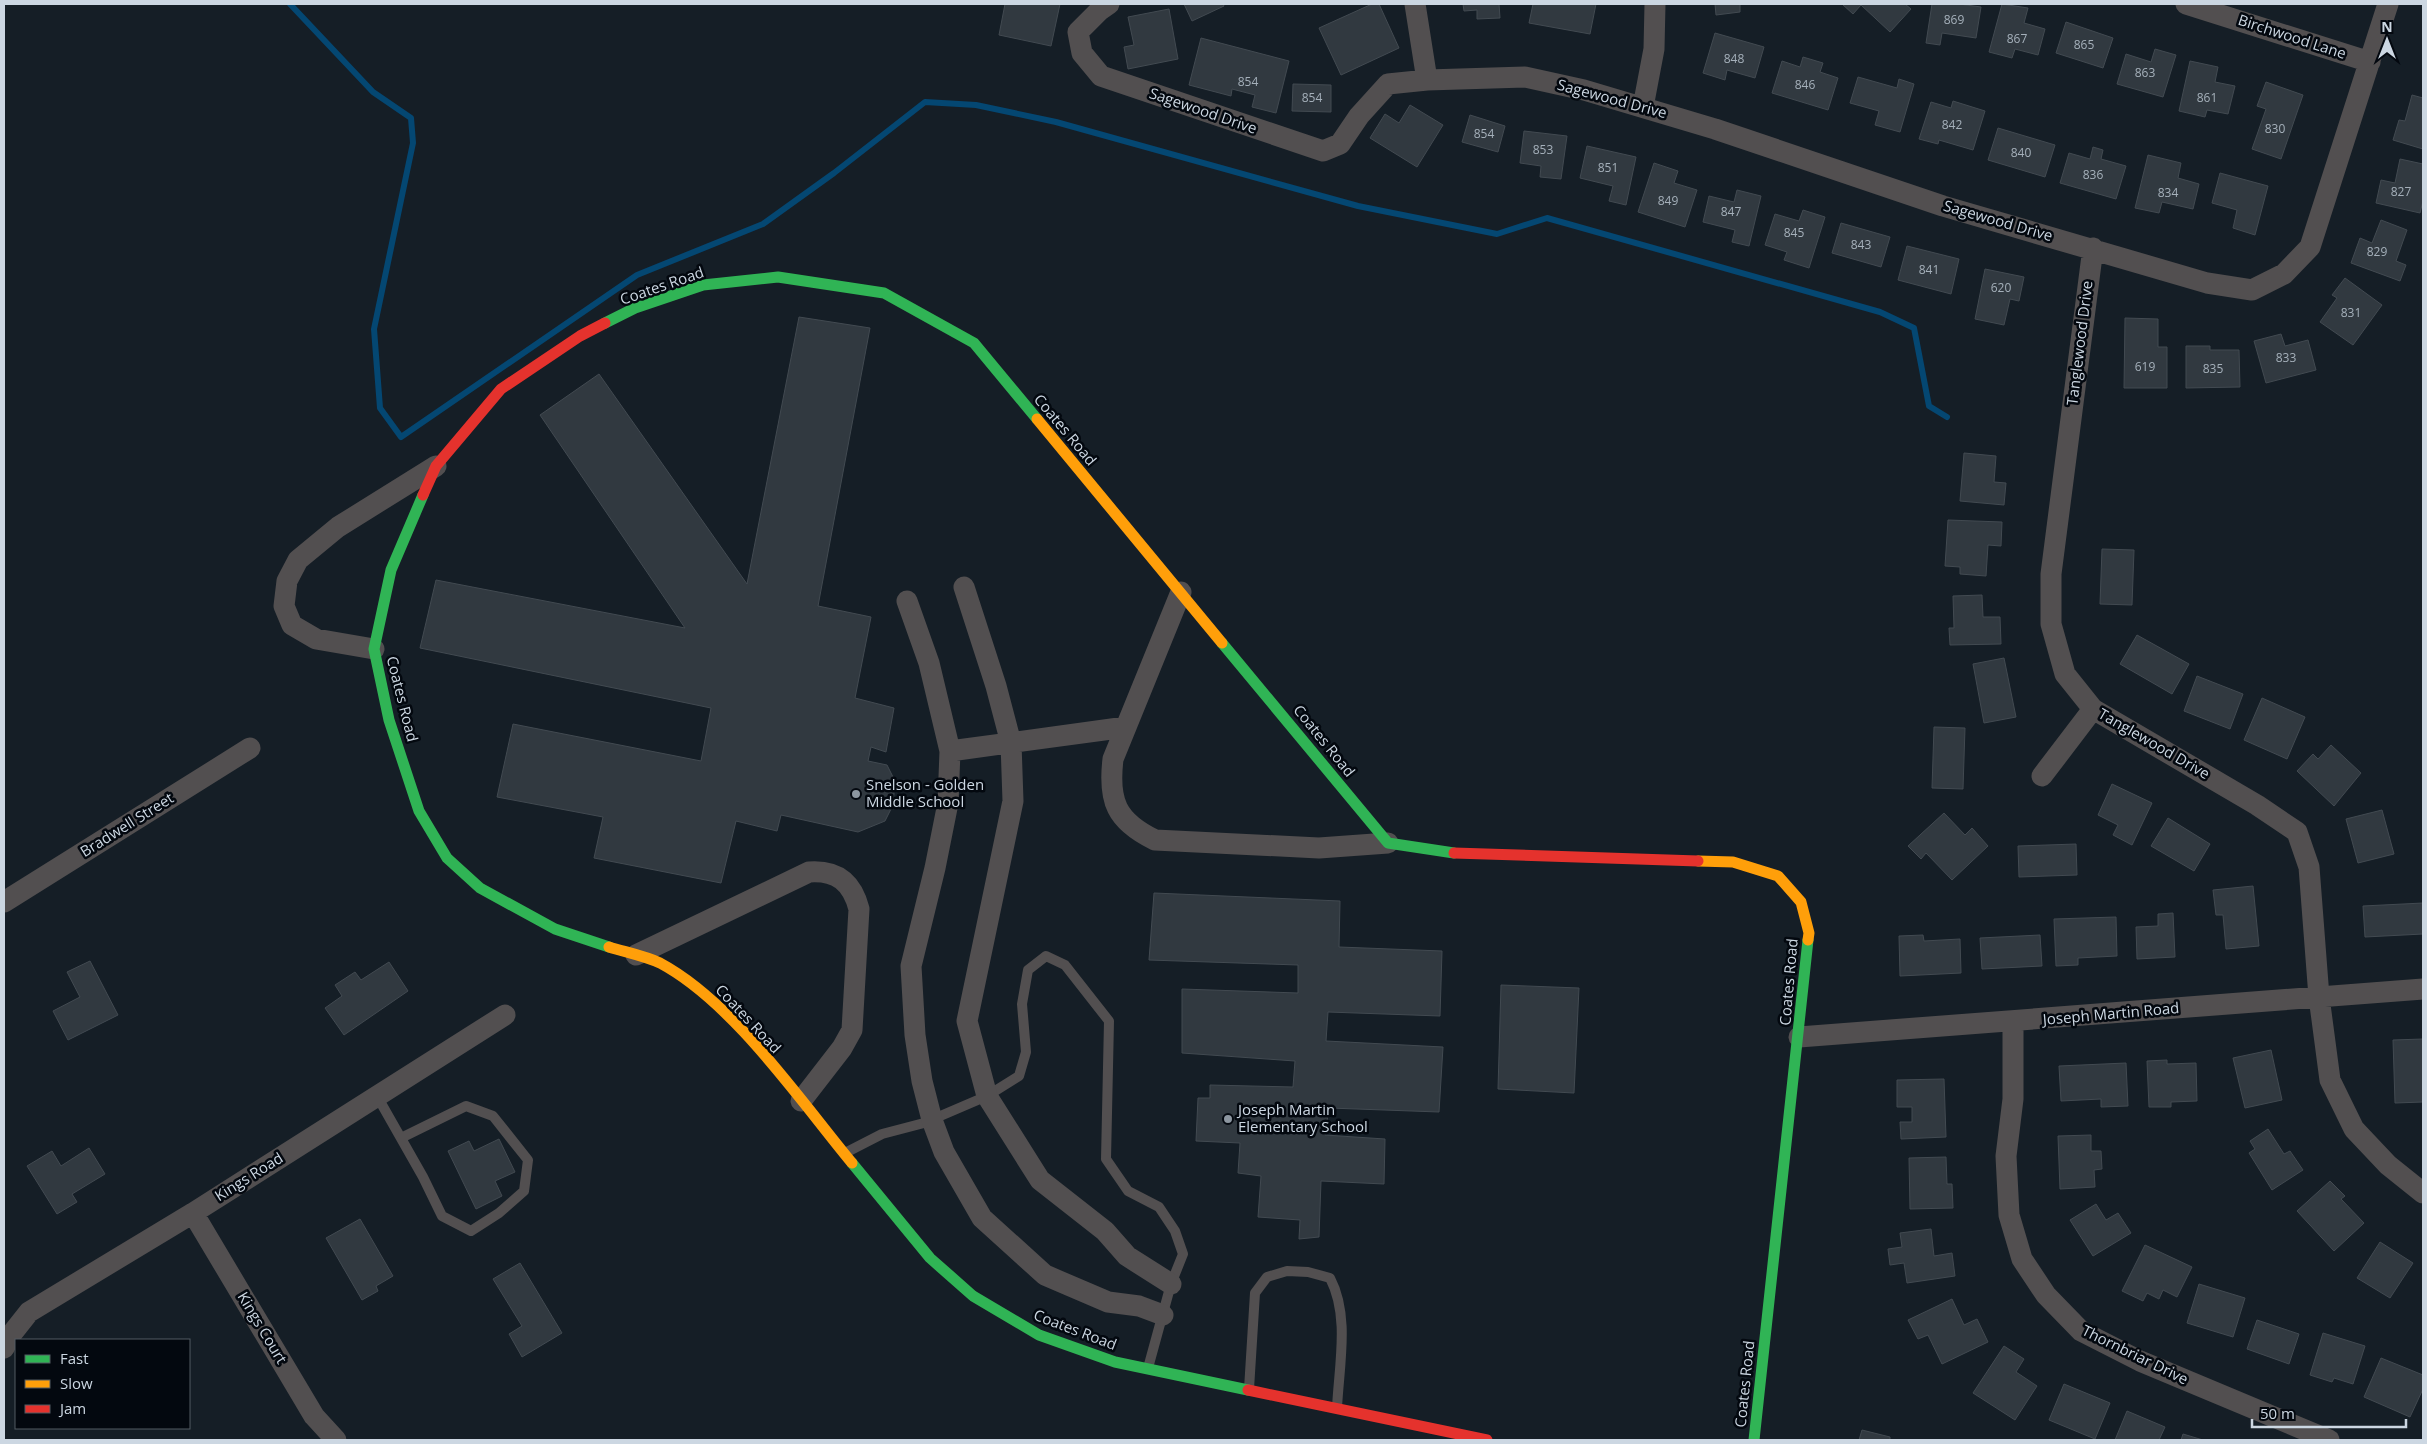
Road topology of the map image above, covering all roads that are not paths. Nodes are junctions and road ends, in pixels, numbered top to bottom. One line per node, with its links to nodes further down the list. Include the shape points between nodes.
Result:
1 (1109, 4): 7 (street, Sagewood Drive, via 1078,32 1082,52 1101,76 1323,151 1340,144 1359,116 1388,84)
2 (1416, 4): 7 (street)
3 (1655, 4): 8 (street, via 1654,49)
4 (2186, 4): 6 (street, Birchwood Lane)
5 (2388, 4): 6 (street, Sagewood Drive)
6 (2370, 62): 9 (street, Sagewood Drive, via 2310,247 2284,274 2252,290 2207,283)
7 (1427, 80): 8 (street, Sagewood Drive, via 1525,77)
8 (1643, 107): 9 (street, Sagewood Drive, via 1943,206)
9 (2093, 248): 15 (street, Tanglewood Drive, via 2050,574 2050,624 2065,674)
10 (436, 466): 12 (street, Coates Road, via 501,389 580,336 635,308 703,285 778,277 884,293 974,343); 14 (street, Coates Road, via 391,570); 14 (street, via 338,526 298,560 287,581 284,606 292,625 316,639)
11 (964, 587): 17 (street)
12 (1181, 592): 16 (street); 21 (street, Coates Road)
13 (907, 601): 19 (street, via 929,663)
14 (374, 649): 23 (street, Coates Road, via 389,720 419,811 447,858 480,888 555,929)
15 (2094, 709): 20 (street); 25 (street, Tanglewood Drive, via 2297,832 2309,867)
16 (1126, 727): 17 (street); 21 (street, via 1113,759 1112,800 1127,822 1155,840 1319,848)
17 (1011, 743): 19 (street); 30 (street, via 1013,801 968,1021)
18 (250, 748): 22 (street, Bradwell Street)
19 (950, 751): 32 (street, via 948,803 911,966 915,1035)
20 (2042, 776)
21 (1388, 843): 28 (street, Coates Road, via 1457,853 1733,862 1778,876 1801,902 1809,933)
22 (4, 902)
23 (636, 955): 31 (street, Coates Road, via 659,963 706,995 748,1036); 31 (street, via 809,872 824,870 849,885 859,908 852,1030)
24 (2423, 989): 25 (street, Joseph Martin Road)
25 (2319, 996): 27 (street, Joseph Martin Road); 35 (street, Tanglewood Drive, via 2330,1080 2354,1129 2388,1165)
26 (505, 1015): 29 (street, Kings Road)
27 (2014, 1022): 28 (street, Joseph Martin Road); 46 (street, Thornbriar Drive, via 2013,1099 2006,1156 2009,1215 2022,1259 2046,1295 2081,1331 2140,1361)
28 (1799, 1037): 45 (street, Coates Road)
29 (377, 1096): 33 (lane); 36 (street, Kings Road)
30 (987, 1096): 32 (lane); 37 (street, via 1040,1180 1105,1231 1127,1256); 37 (lane, via 1020,1076 1026,1052 1022,1004 1028,970 1046,956 1065,965 1108,1021 1106,1159 1128,1191 1159,1207 1175,1231 1183,1254)
31 (801, 1101): 34 (street, Coates Road)
32 (932, 1120): 34 (lane, via 882,1134); 38 (street, via 944,1152 982,1218 1045,1275 1108,1302 1139,1306)
33 (400, 1138): 33 (lane, via 442,1216 471,1231 524,1191 528,1160 493,1116 466,1106)
34 (844, 1153): 40 (street, Coates Road, via 930,1258 973,1296 1039,1335 1115,1362)
35 (2423, 1193)
36 (193, 1213): 39 (street, Kings Road, via 29,1312); 43 (street, Kings Court, via 314,1416)
37 (1171, 1284): 38 (lane)
38 (1164, 1315): 40 (lane)
39 (4, 1348)
40 (1148, 1369): 41 (street, Coates Road)
41 (1249, 1390): 42 (street, Coates Road); 42 (lane, via 1255,1293 1267,1277 1287,1271 1308,1272 1330,1278 1338,1293 1342,1324)
42 (1337, 1409): 44 (street, Coates Road)
43 (336, 1440)
44 (1487, 1440)
45 (1754, 1440)
46 (2329, 1440)

